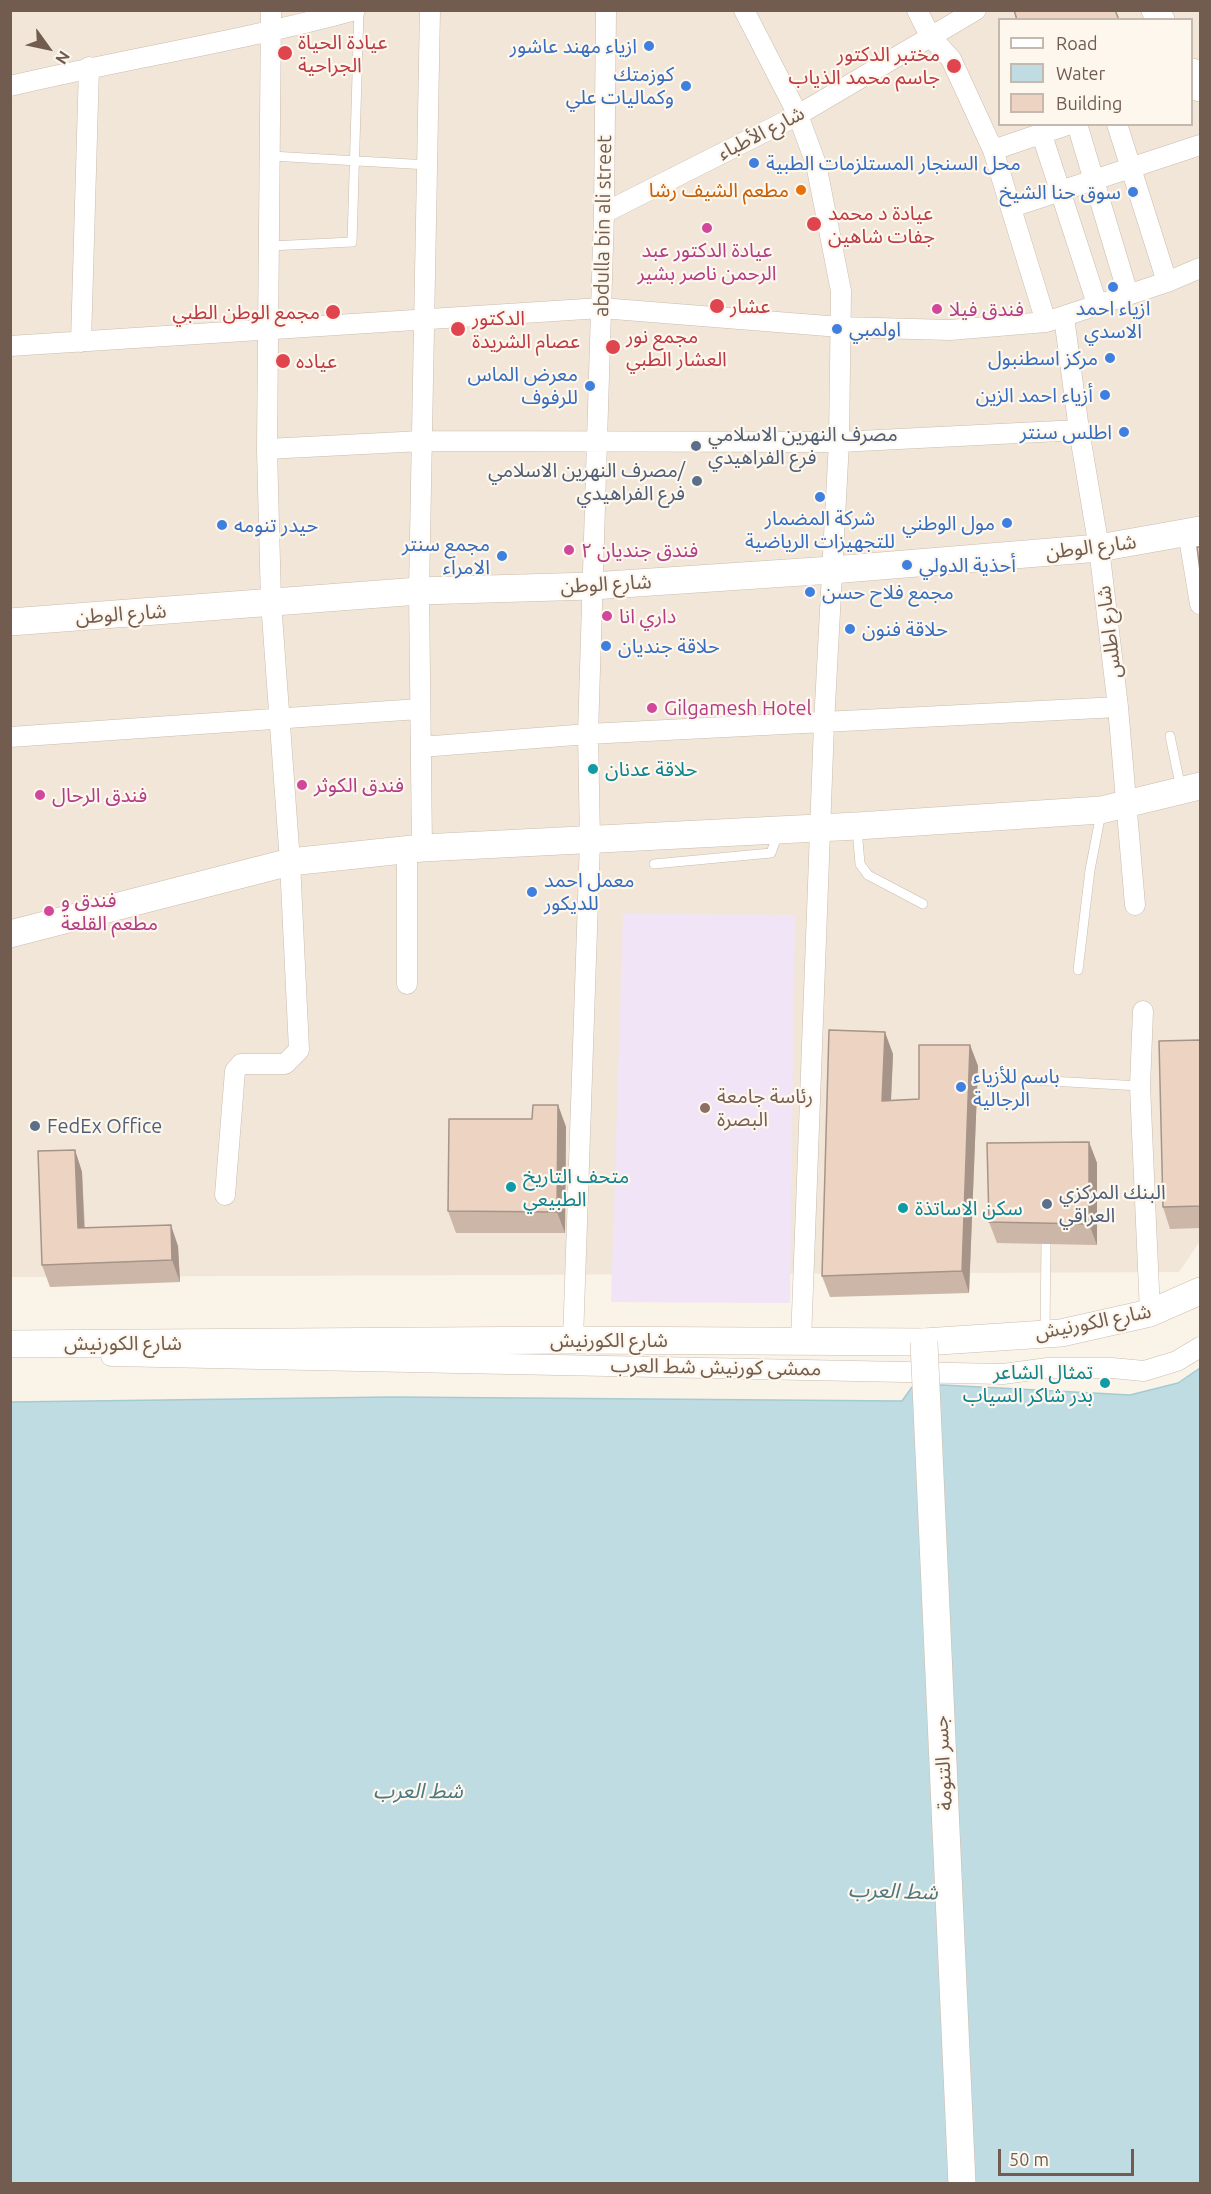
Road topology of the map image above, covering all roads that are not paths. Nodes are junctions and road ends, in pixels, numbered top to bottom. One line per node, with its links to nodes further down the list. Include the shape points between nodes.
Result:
1 (271, 10): 8 (street)
2 (357, 10): 8 (street); 20 (lane)
3 (430, 10): 21 (street)
4 (606, 10): 26 (street, abdulla bin ali street)
5 (744, 10): 12 (street)
6 (917, 10): 9 (street, شارع اطلس)
7 (976, 10): 9 (street, شارع الأطباء)
8 (273, 32): 10 (street); 19 (street)
9 (930, 36): 12 (street, شارع الأطباء); 18 (street, شارع اطلس, via 951,59)
10 (89, 67): 11 (street); 37 (street)
11 (10, 86)
12 (798, 115): 26 (street, شارع الأطباء); 35 (street, via 816,164 829,222 841,291)
13 (1065, 126): 16 (street)
14 (1078, 126): 23 (street)
15 (1118, 126): 22 (street)
16 (1042, 135): 18 (street); 24 (street)
17 (1200, 144): 22 (street)
18 (993, 150): 25 (street, شارع اطلس)
19 (271, 156): 20 (lane); 27 (street)
20 (354, 161): 21 (lane); 27 (lane, via 352,242)
21 (428, 165): 33 (street)
22 (1131, 169): 23 (street); 29 (street)
23 (1094, 180): 24 (street); 30 (street)
24 (1061, 192): 25 (street); 31 (street)
25 (1012, 207): 34 (street, شارع اطلس)
26 (604, 213): 32 (street, abdulla bin ali street)
27 (270, 246): 36 (street)
28 (1200, 268): 29 (street)
29 (1167, 282): 30 (street)
30 (1128, 294): 31 (street)
31 (1097, 304): 34 (street)
32 (601, 308): 33 (street); 35 (street); 42 (street, abdulla bin ali street)
33 (425, 318): 36 (street); 40 (street)
34 (1055, 320): 35 (street, via 950,330); 39 (street, شارع اطلس)
35 (840, 327): 41 (street)
36 (269, 329): 37 (street); 43 (street)
37 (81, 342): 38 (street)
38 (10, 345)
39 (1079, 430): 41 (street); 45 (street, شارع اطلس)
40 (422, 441): 42 (street); 43 (street); 48 (street)
41 (839, 442): 42 (street); 46 (street)
42 (597, 443): 47 (street, abdulla bin ali street)
43 (267, 449): 49 (street)
44 (1194, 531): 45 (main road, شارع الوطن); 50 (street)
45 (1099, 548): 46 (main road, شارع الوطن); 52 (street, شارع اطلس)
46 (832, 570): 47 (main road, شارع الوطن); 55 (street)
47 (592, 586): 48 (main road, شارع الوطن); 56 (street, abdulla bin ali street)
48 (419, 591): 49 (main road, شارع الوطن); 53 (street)
49 (271, 602): 51 (main road, شارع الوطن); 54 (street)
50 (1200, 604)
51 (10, 622)
52 (1118, 707): 55 (street); 61 (street, شارع اطلس)
53 (419, 709): 54 (street); 59 (street)
54 (279, 720): 58 (street); 67 (street)
55 (824, 724): 56 (street); 63 (street)
56 (588, 734): 59 (street); 65 (street, abdulla bin ali street)
57 (1170, 736): 60 (lane)
58 (10, 737)
59 (421, 747): 66 (street)
60 (1191, 789): 61 (main road)
61 (1113, 808): 62 (main road); 70 (street, شارع اطلس); 72 (lane, via 1090,870)
62 (857, 826): 63 (main road); 69 (lane, via 860,864 868,875)
63 (821, 828): 64 (main road); 84 (street)
64 (779, 831): 65 (main road); 68 (lane, via 771,853)
65 (590, 841): 66 (main road); 83 (street, abdulla bin ali street)
66 (415, 848): 67 (main road); 73 (street)
67 (290, 862): 71 (main road); 77 (street, via 299,1050 285,1064 241,1064 235,1071)
68 (654, 864)
69 (923, 904)
70 (1135, 905)
71 (10, 934)
72 (1078, 970)
73 (407, 984)
74 (1143, 1011): 76 (street)
75 (1032, 1080): 76 (lane)
76 (1140, 1086): 80 (street)
77 (225, 1195)
78 (1046, 1244): 82 (lane)
79 (1200, 1291): 80 (main road, شارع الكورنيش)
80 (1150, 1313): 82 (main road, شارع الكورنيش)
81 (10, 1325): 86 (street)
82 (1044, 1334): 85 (main road, شارع الكورنيش)
83 (573, 1340): 84 (main road, شارع الكورنيش); 86 (main road, شارع الكورنيش)
84 (801, 1341): 85 (main road, شارع الكورنيش)
85 (924, 1342): 89 (main road, جسر التنومة, bridge)
86 (11, 1344)
87 (1200, 1347): 88 (street, ممشى كورنيش شط العرب, via 1178,1361 1144,1371 1048,1368 964,1375 890,1370)
88 (10, 1354)
89 (962, 2184)

